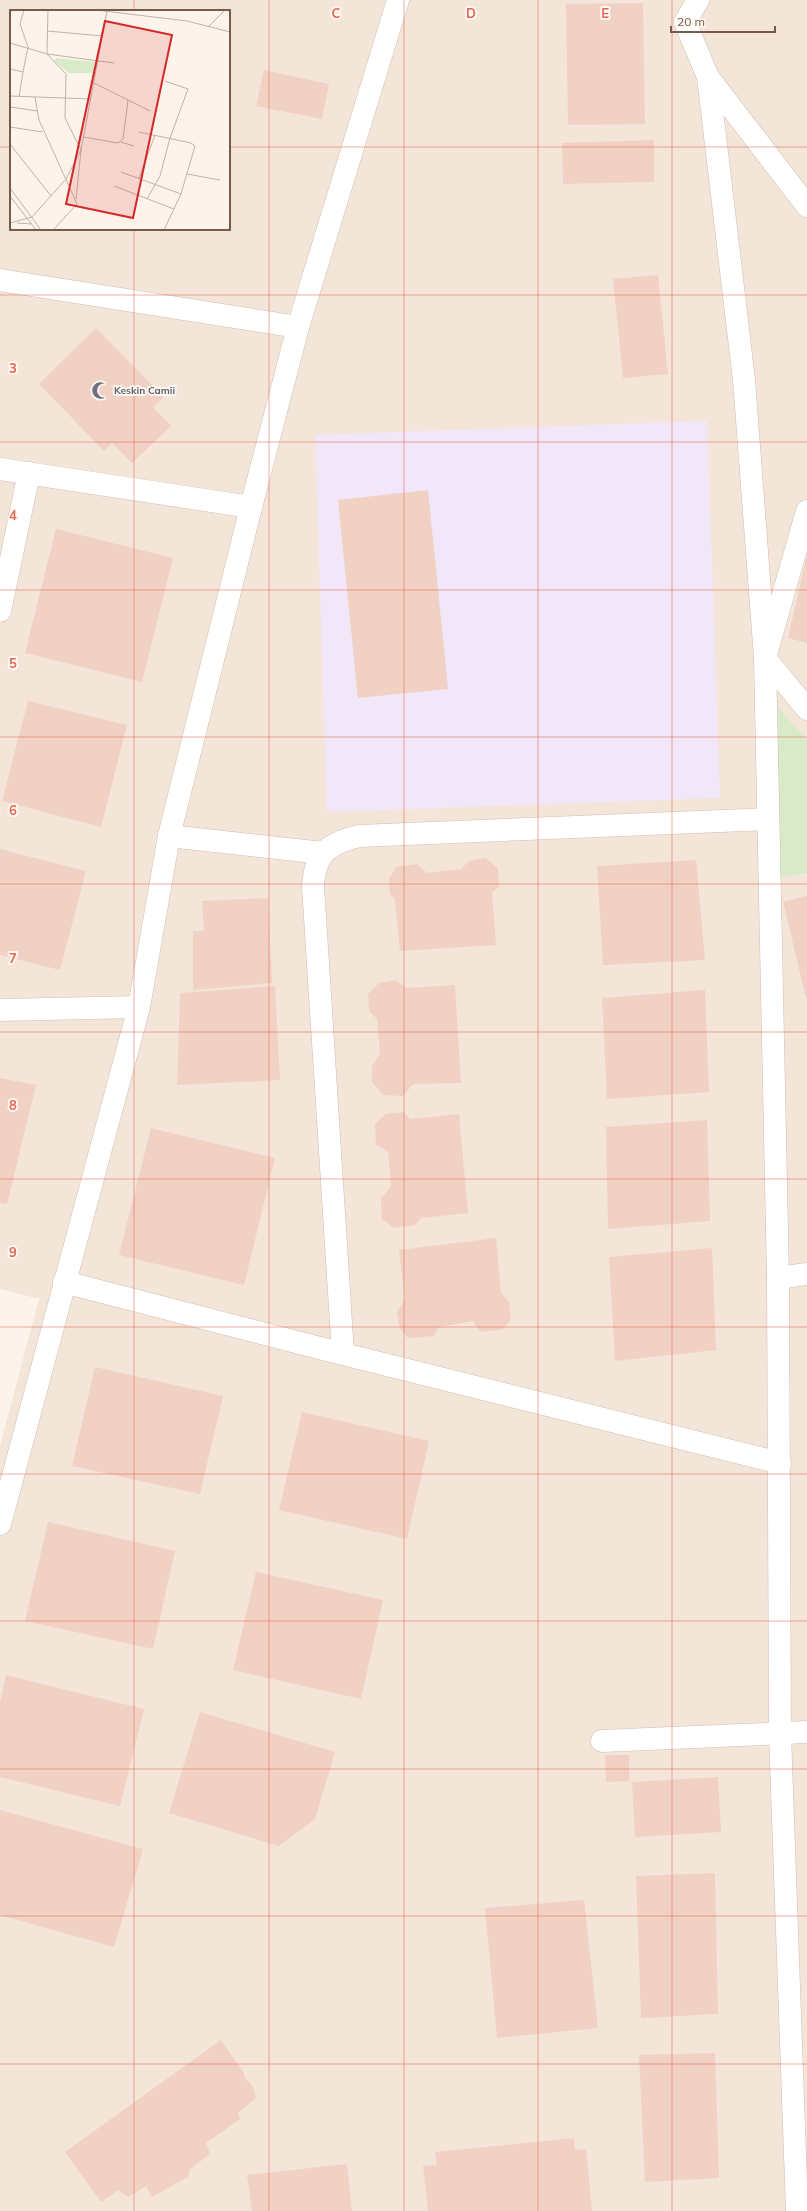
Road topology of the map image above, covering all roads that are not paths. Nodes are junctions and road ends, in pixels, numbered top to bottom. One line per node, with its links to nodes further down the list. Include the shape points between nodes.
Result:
1 (398, 0): 6 (street)
2 (698, 0): 3 (street, via 685,22)
3 (708, 77): 4 (street); 12 (street, via 744,380)
4 (807, 206)
5 (0, 280): 6 (street)
6 (298, 327): 9 (street)
7 (0, 469): 8 (street)
8 (29, 473): 9 (street); 11 (street)
9 (251, 507): 15 (street)
10 (807, 511): 12 (street)
11 (0, 611)
12 (764, 658): 13 (street); 14 (street)
13 (807, 709)
14 (768, 819): 16 (street, via 359,836 338,841); 20 (street)
15 (169, 836): 16 (street); 17 (street)
16 (323, 853): 22 (street, via 314,869 313,886)
17 (139, 1007): 18 (street); 21 (street)
18 (0, 1010)
19 (807, 1274): 20 (street)
20 (778, 1278): 23 (street)
21 (64, 1282): 22 (street); 24 (street)
22 (343, 1354): 23 (street)
23 (780, 1463): 26 (street)
24 (0, 1524)
25 (807, 1732): 26 (street)
26 (780, 1734): 27 (street); 28 (street)
27 (602, 1741)
28 (799, 2031): 29 (street)
29 (797, 2211)

